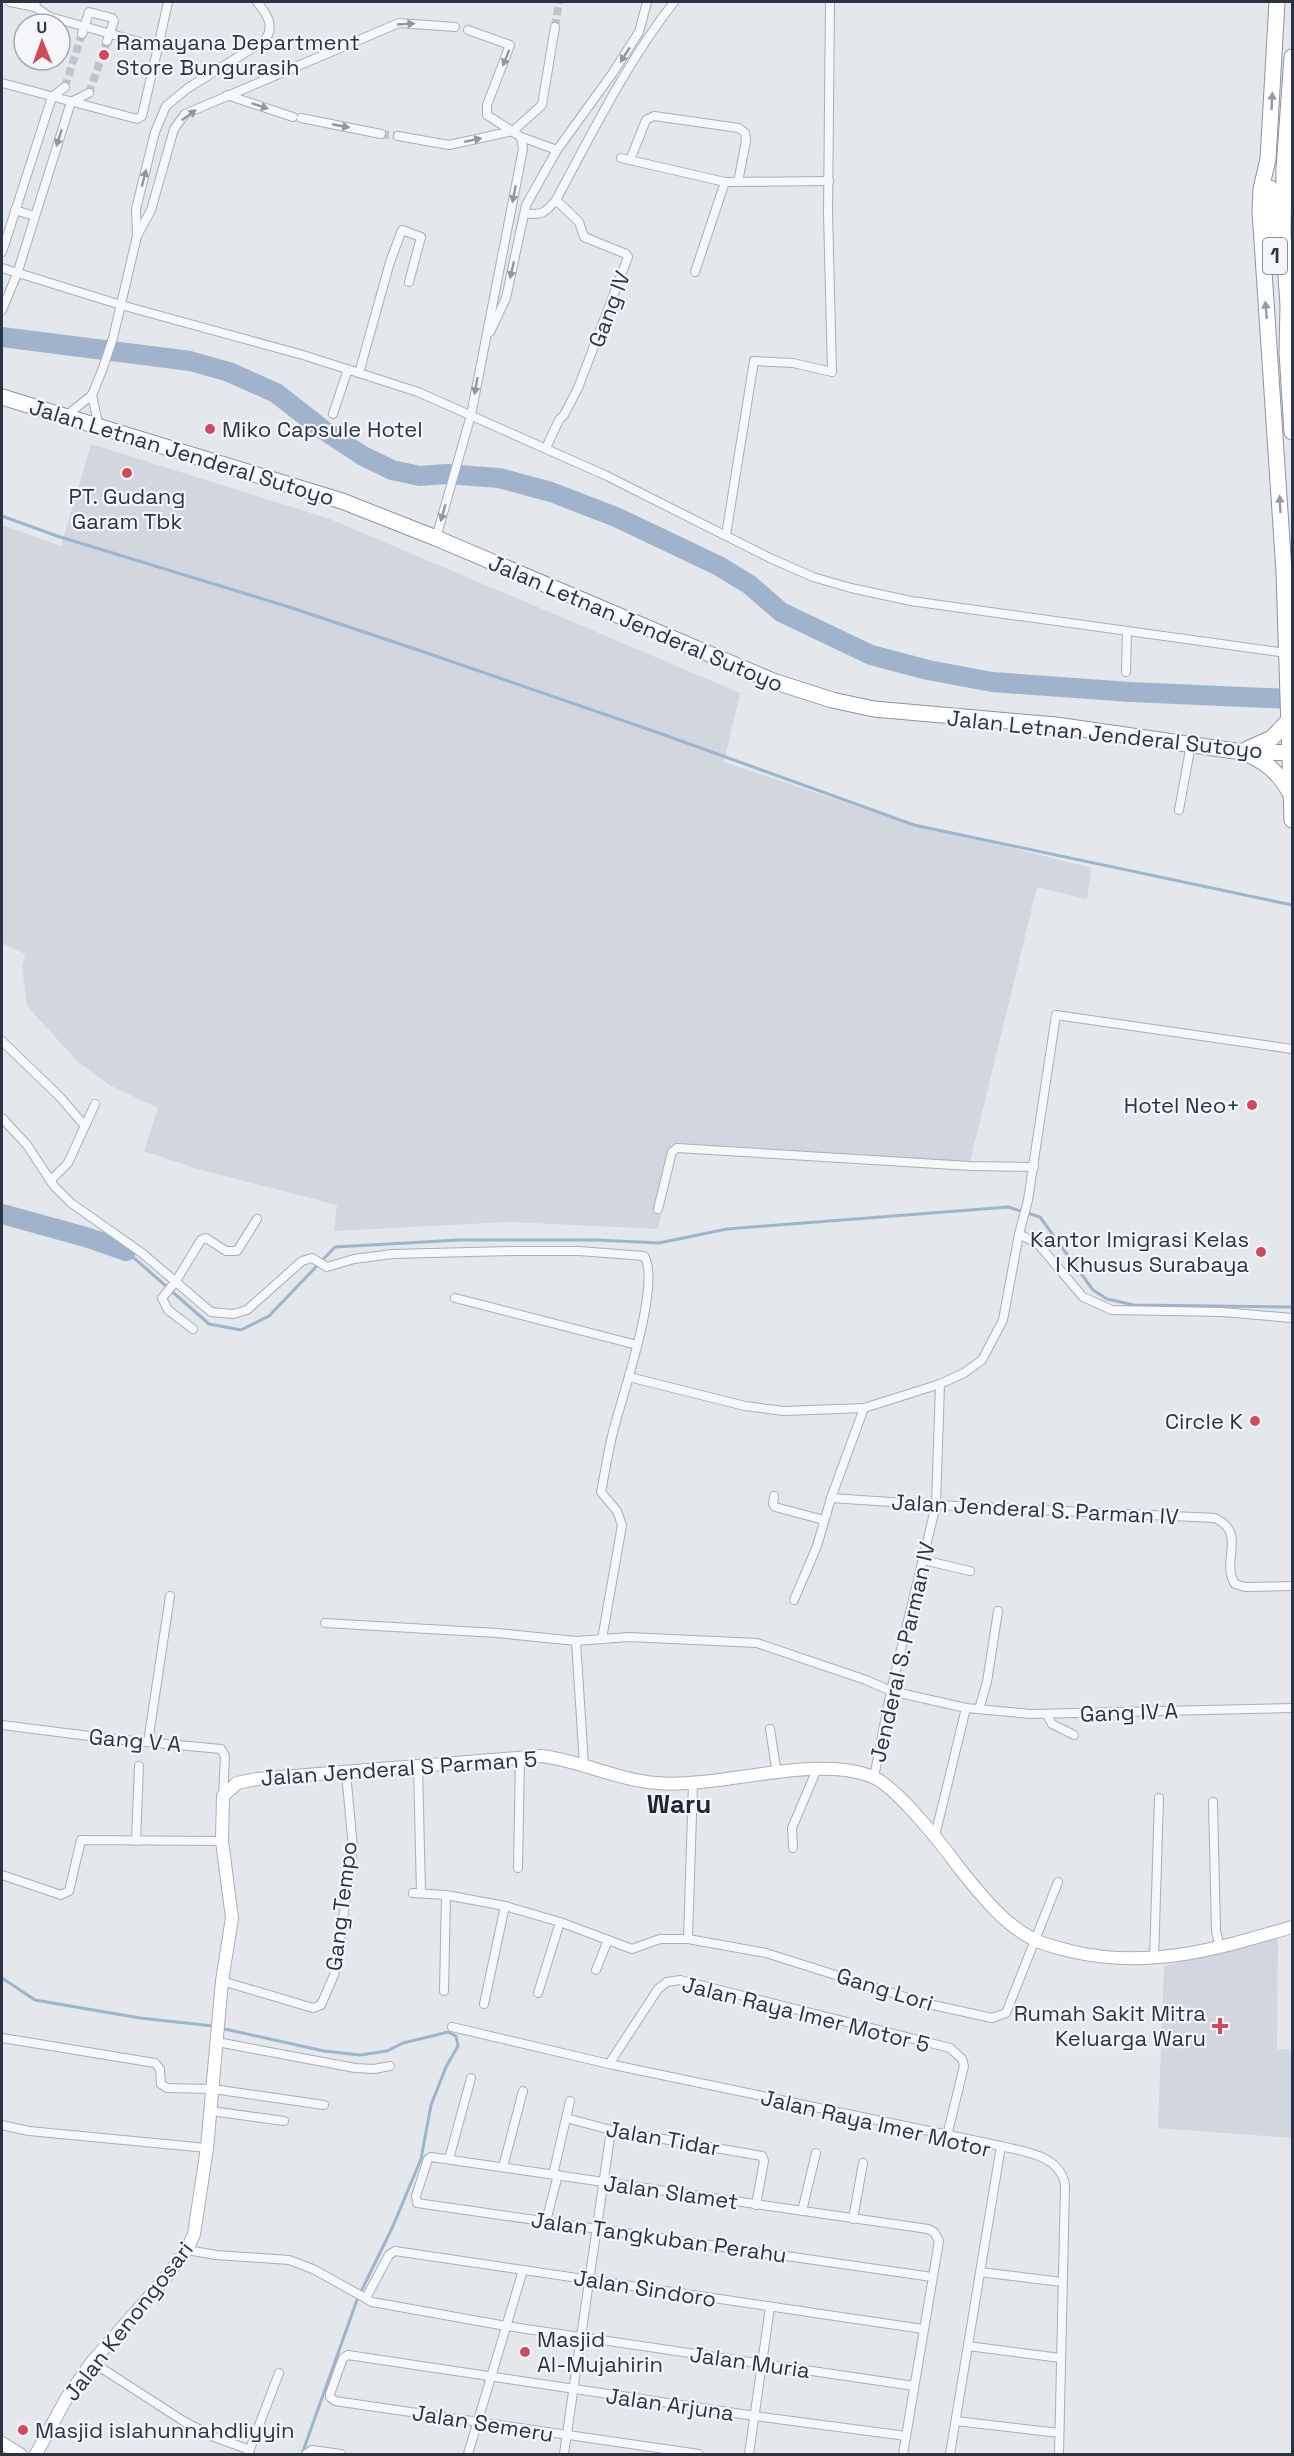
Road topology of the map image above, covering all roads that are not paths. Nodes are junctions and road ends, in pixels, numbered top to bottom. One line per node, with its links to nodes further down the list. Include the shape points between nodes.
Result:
1 (10, 2): 8 (street)
2 (168, 2): 14 (street)
3 (257, 2): 37 (street, one-way to 3, via 136,210 155,132 166,106 264,40 270,24)
4 (647, 2): 26 (street, one-way to 26, via 639,32)
5 (674, 2): 32 (street, via 610,101)
6 (830, 2): 29 (street)
7 (1277, 2): 27 (highway, 1, one-way to 7)
8 (35, 4): 11 (street, via 50,17)
9 (455, 27): 19 (street, one-way to 9, via 404,22)
10 (555, 27): 22 (street, via 542,105)
11 (83, 30): 13 (street); 13 (street, via 89,12 112,18)
12 (468, 30): 22 (street, one-way to 22, via 510,45 487,105 487,115)
13 (108, 37): 14 (street)
14 (158, 46): 21 (street, via 140,118)
15 (1293, 57): 28 (highway, 1)
16 (2, 83): 20 (street)
17 (65, 87): 20 (street)
18 (89, 93): 21 (street)
19 (226, 95): 23 (street, one-way to 23, via 297,117); 37 (street, one-way to 19, via 151,210 174,129 185,114)
20 (52, 97): 21 (street); 34 (street)
21 (71, 102): 36 (street, one-way to 36)
22 (513, 131): 24 (street, one-way to 22, via 449,145); 25 (street)
23 (381, 134)
24 (398, 136)
25 (521, 137): 26 (street); 45 (street, one-way to 45, via 523,149)
26 (557, 150): 35 (street)
27 (1268, 159): 46 (highway, 1, via 1279,306); 60 (highway, one-way to 27, via 1260,211)
28 (1284, 169): 33 (highway); 46 (highway, 1)
29 (829, 181): 31 (street); 57 (street, via 832,372 793,363 754,361)
30 (725, 182): 31 (street); 31 (street, via 625,159 646,120 654,116 739,128 746,141); 40 (street)
31 (738, 182)
32 (555, 200): 35 (street, via 543,214); 56 (street, Gang IV, via 579,222 584,237 628,258 578,388)
33 (1293, 201)
34 (15, 210): 36 (street); 38 (street)
35 (525, 213): 45 (street, one-way to 45, via 506,298)
36 (34, 216): 41 (street)
37 (137, 236): 43 (street)
38 (2, 252)
39 (2, 268): 41 (street)
40 (695, 272)
41 (17, 274): 43 (street); 44 (street)
42 (409, 282): 48 (street, via 421,237 403,230)
43 (121, 305): 47 (street); 49 (street)
44 (2, 310)
45 (483, 347): 52 (street, one-way to 52)
46 (1287, 352): 55 (highway, 1)
47 (348, 369): 48 (street); 51 (street)
48 (358, 373): 52 (street, via 418,392)
49 (92, 395): 53 (street); 54 (street)
50 (2, 397): 53 (highway, Jalan Letnan Jenderal Sutoyo)
51 (333, 414)
52 (471, 415): 56 (street); 58 (street, one-way to 58)
53 (65, 417): 54 (highway, Jalan Letnan Jenderal Sutoyo)
54 (99, 427): 58 (highway, Jalan Letnan Jenderal Sutoyo, via 342,501)
55 (1293, 432)
56 (546, 448): 57 (street)
57 (726, 535): 59 (street, via 813,577 851,588 911,601)
58 (436, 538): 63 (highway, Jalan Letnan Jenderal Sutoyo, via 773,681 832,700 874,709 1056,725)
59 (1127, 631): 60 (street); 61 (street)
60 (1287, 653): 62 (highway)
61 (1126, 672)
62 (1290, 725): 64 (highway, via 1260,745); 65 (highway)
63 (1191, 744): 64 (highway, Jalan Letnan Jenderal Sutoyo); 67 (street)
64 (1236, 751): 65 (highway, Jalan Letnan Jenderal Sutoyo); 66 (highway, via 1270,767)
65 (1291, 753): 66 (highway)
66 (1292, 798): 68 (highway)
67 (1179, 810)
68 (1293, 820)
69 (2, 1041): 73 (street)
70 (1293, 1049): 74 (street, via 1056,1016)
71 (95, 1104): 73 (street)
72 (2, 1118): 75 (street, via 27,1145)
73 (84, 1125): 75 (street, via 68,1162)
74 (1034, 1167): 76 (street, via 677,1148 672,1152); 78 (street)
75 (52, 1183): 79 (street, via 71,1203)
76 (658, 1209)
77 (257, 1219): 79 (street, via 237,1251 226,1251 206,1238 201,1240)
78 (1019, 1234): 81 (street, via 1038,1244 1083,1297 1112,1310); 85 (street, via 1003,1320 982,1360)
79 (175, 1282): 82 (street, via 162,1302); 83 (street, via 211,1312 233,1314 254,1306 302,1261 312,1258 328,1267 392,1254 640,1254 646,1258 648,1276)
80 (455, 1298): 83 (street)
81 (1293, 1318)
82 (193, 1329)
83 (637, 1345): 84 (street)
84 (629, 1377): 86 (street, via 745,1406 784,1411); 98 (street, via 601,1492 617,1511 622,1525)
85 (940, 1384): 86 (street); 89 (street, Jenderal S. Parman IV)
86 (864, 1408): 88 (street)
87 (774, 1496): 90 (street, via 775,1507)
88 (831, 1498): 89 (street, Jalan Jenderal S. Parman IV); 90 (street)
89 (936, 1505): 91 (street, Jenderal S. Parman IV); 93 (street, Jalan Jenderal S. Parman IV, via 1215,1518 1230,1530 1235,1584)
90 (824, 1520): 95 (street)
91 (923, 1560): 92 (street); 100 (street, Jenderal S. Parman IV)
92 (970, 1572)
93 (1293, 1586)
94 (170, 1596): 108 (street)
95 (794, 1600)
96 (998, 1611): 103 (street)
97 (325, 1623): 99 (street, Gang IV A)
98 (603, 1639): 99 (street, Gang IV A); 100 (street, Gang IV A, via 629,1636 757,1643)
99 (576, 1641): 110 (street)
100 (891, 1691): 101 (street, Gang IV A); 116 (street, Jenderal S. Parman IV)
101 (966, 1708): 103 (street, Gang IV A); 121 (street)
102 (1293, 1708): 104 (street, Gang IV A)
103 (979, 1709): 104 (street, Gang IV A)
104 (1047, 1715): 107 (street, via 1052,1724)
105 (2, 1725): 108 (street, Gang V A)
106 (771, 1730): 115 (street)
107 (1074, 1735)
108 (148, 1742): 118 (street, Gang V A, via 221,1749 225,1756)
109 (520, 1757): 110 (street, Jalan Jenderal S Parman 5, via 542,1756); 112 (street, Jalan Jenderal S Parman 5); 125 (street)
110 (584, 1765): 117 (street, Jalan Jenderal S Parman 5, via 657,1784)
111 (139, 1766): 122 (street)
112 (418, 1766): 114 (street, Jalan Jenderal S Parman 5); 128 (street, Gang Lori, via 417,1893)
113 (817, 1769): 115 (street, Jalan Jenderal S Parman 5); 116 (street, Jalan Jenderal S Parman 5); 124 (street, via 792,1828)
114 (345, 1773): 118 (street, Jalan Jenderal S Parman 5, via 250,1780 237,1783); 138 (street, Gang Tempo, via 353,1847 337,1962 321,2005 313,2008)
115 (777, 1773): 117 (street, Jalan Jenderal S Parman 5)
116 (874, 1777): 121 (street, Jalan Jenderal S Parman 5)
117 (693, 1783): 132 (street)
118 (223, 1796): 123 (street, Jalan Kenongosari)
119 (1159, 1798): 136 (street)
120 (1213, 1802): 135 (street, via 1216,1931)
121 (935, 1836): 134 (street, Jalan Jenderal S Parman 5, via 985,1900)
122 (136, 1841): 123 (street); 126 (street, via 80,1840 66,1894)
123 (222, 1841): 138 (street, Jalan Kenongosari, via 232,1918)
124 (793, 1848)
125 (518, 1868)
126 (2, 1875)
127 (1058, 1882): 134 (street, Gang Lori)
128 (446, 1895): 129 (street, Gang Lori); 139 (street)
129 (505, 1906): 130 (street, Gang Lori); 141 (street)
130 (560, 1922): 133 (street, Gang Lori); 140 (street)
131 (1293, 1927): 135 (street, Jalan Jenderal S Parman 5)
132 (688, 1939): 133 (street, Gang Lori, via 660,1939 632,1949); 134 (street, Gang Lori, via 766,1953 924,2003 992,2018 1006,2013)
133 (608, 1940): 137 (street)
134 (1036, 1941): 136 (street, Jalan Jenderal S Parman 5, via 1082,1954)
135 (1220, 1948): 136 (street, Jalan Jenderal S Parman 5)
136 (1154, 1959)
137 (596, 1970)
138 (222, 1981): 144 (street, Jalan Kenongosari)
139 (444, 1991)
140 (538, 1993)
141 (484, 2004)
142 (452, 2027): 145 (street, Jalan Raya Imer Motor)
143 (2, 2038): 148 (street, via 154,2063 159,2066 163,2087)
144 (217, 2040): 146 (street, via 355,2068); 148 (street, Jalan Kenongosari)
145 (609, 2064): 157 (street, Jalan Raya Imer Motor); 157 (street, Jalan Raya Imer Motor 5, via 658,1989 667,1982 680,1980 950,2048 964,2066)
146 (390, 2066)
147 (471, 2078): 161 (street)
148 (213, 2089): 151 (street); 152 (street, Jalan Kenongosari)
149 (522, 2091): 163 (street)
150 (570, 2101): 153 (street)
151 (324, 2105)
152 (211, 2111): 154 (street); 159 (street, Jalan Kenongosari)
153 (566, 2118): 156 (street, Jalan Tidar); 165 (street)
154 (284, 2121)
155 (2, 2125): 159 (street)
156 (611, 2130): 166 (street); 167 (street, Jalan Tidar, via 760,2155 764,2160)
157 (947, 2136): 158 (street, Jalan Raya Imer Motor)
158 (1000, 2146): 174 (street, Jalan Raya Imer Motor); 177 (street, via 1038,2156 1053,2163 1063,2174)
159 (207, 2148): 172 (street, Jalan Kenongosari, via 197,2225)
160 (816, 2153): 168 (street)
161 (449, 2159): 163 (street, Jalan Slamet); 164 (street, Jalan Slamet, via 429,2158)
162 (863, 2163): 169 (street)
163 (503, 2167): 165 (street, Jalan Slamet)
164 (424, 2172): 170 (street, Jalan Tangkuban Perahu, via 417,2203)
165 (555, 2175): 166 (street, Jalan Slamet); 170 (street)
166 (603, 2182): 167 (street, Jalan Slamet); 171 (street)
167 (756, 2205): 168 (street, Jalan Slamet)
168 (802, 2211): 169 (street, Jalan Slamet)
169 (853, 2219): 175 (street, Jalan Slamet, via 934,2232 939,2241)
170 (546, 2221): 171 (street, Jalan Tangkuban Perahu)
171 (596, 2228): 175 (street, Jalan Tangkuban Perahu); 176 (street)
172 (187, 2250): 178 (street, Jalan Muria, via 290,2260); 185 (street, Jalan Kenongosari)
173 (523, 2270): 176 (street, Jalan Sindoro); 178 (street, Jalan Sindoro, via 395,2251); 180 (street)
174 (980, 2272): 177 (street); 183 (street, Jalan Raya Imer Motor)
175 (932, 2277): 181 (street)
176 (589, 2280): 179 (street, Jalan Sindoro); 182 (street)
177 (1062, 2282): 184 (street)
178 (361, 2296): 180 (street, Jalan Muria, via 372,2302)
179 (770, 2307): 181 (street, Jalan Sindoro); 186 (street)
180 (506, 2326): 182 (street, Jalan Muria); 189 (street)
181 (923, 2329): 190 (street)
182 (581, 2337): 186 (street, Jalan Muria); 191 (street)
183 (968, 2346): 184 (street); 194 (street, Jalan Raya Imer Motor)
184 (1060, 2358): 195 (street)
185 (92, 2362): 199 (street, via 185,2422); 201 (street, Jalan Kenongosari)
186 (762, 2364): 190 (street, Jalan Muria); 192 (street)
187 (338, 2371): 189 (street, Jalan Arjuna, via 348,2355); 193 (street, Jalan Semeru, via 330,2394 335,2401)
188 (279, 2373): 199 (street)
189 (491, 2376): 191 (street, Jalan Arjuna); 193 (street)
190 (914, 2386): 197 (street)
191 (573, 2390): 192 (street, Jalan Arjuna); 196 (street)
192 (754, 2416): 197 (street, Jalan Arjuna); 207 (street)
193 (477, 2421): 196 (street, Jalan Semeru); 204 (street)
194 (956, 2421): 195 (street); 209 (street, Jalan Raya Imer Motor)
195 (1059, 2433): 210 (street)
196 (566, 2435): 205 (street); 206 (street, Jalan Semeru)
197 (906, 2436): 208 (street)
198 (2, 2443): 200 (street)
199 (249, 2452)
200 (20, 2454)
201 (36, 2454)
202 (306, 2454): 203 (street, via 312,2450)
203 (341, 2454)
204 (468, 2454)
205 (564, 2454)
206 (699, 2454)
207 (749, 2454)
208 (903, 2454)
209 (950, 2454)
210 (1059, 2454)

